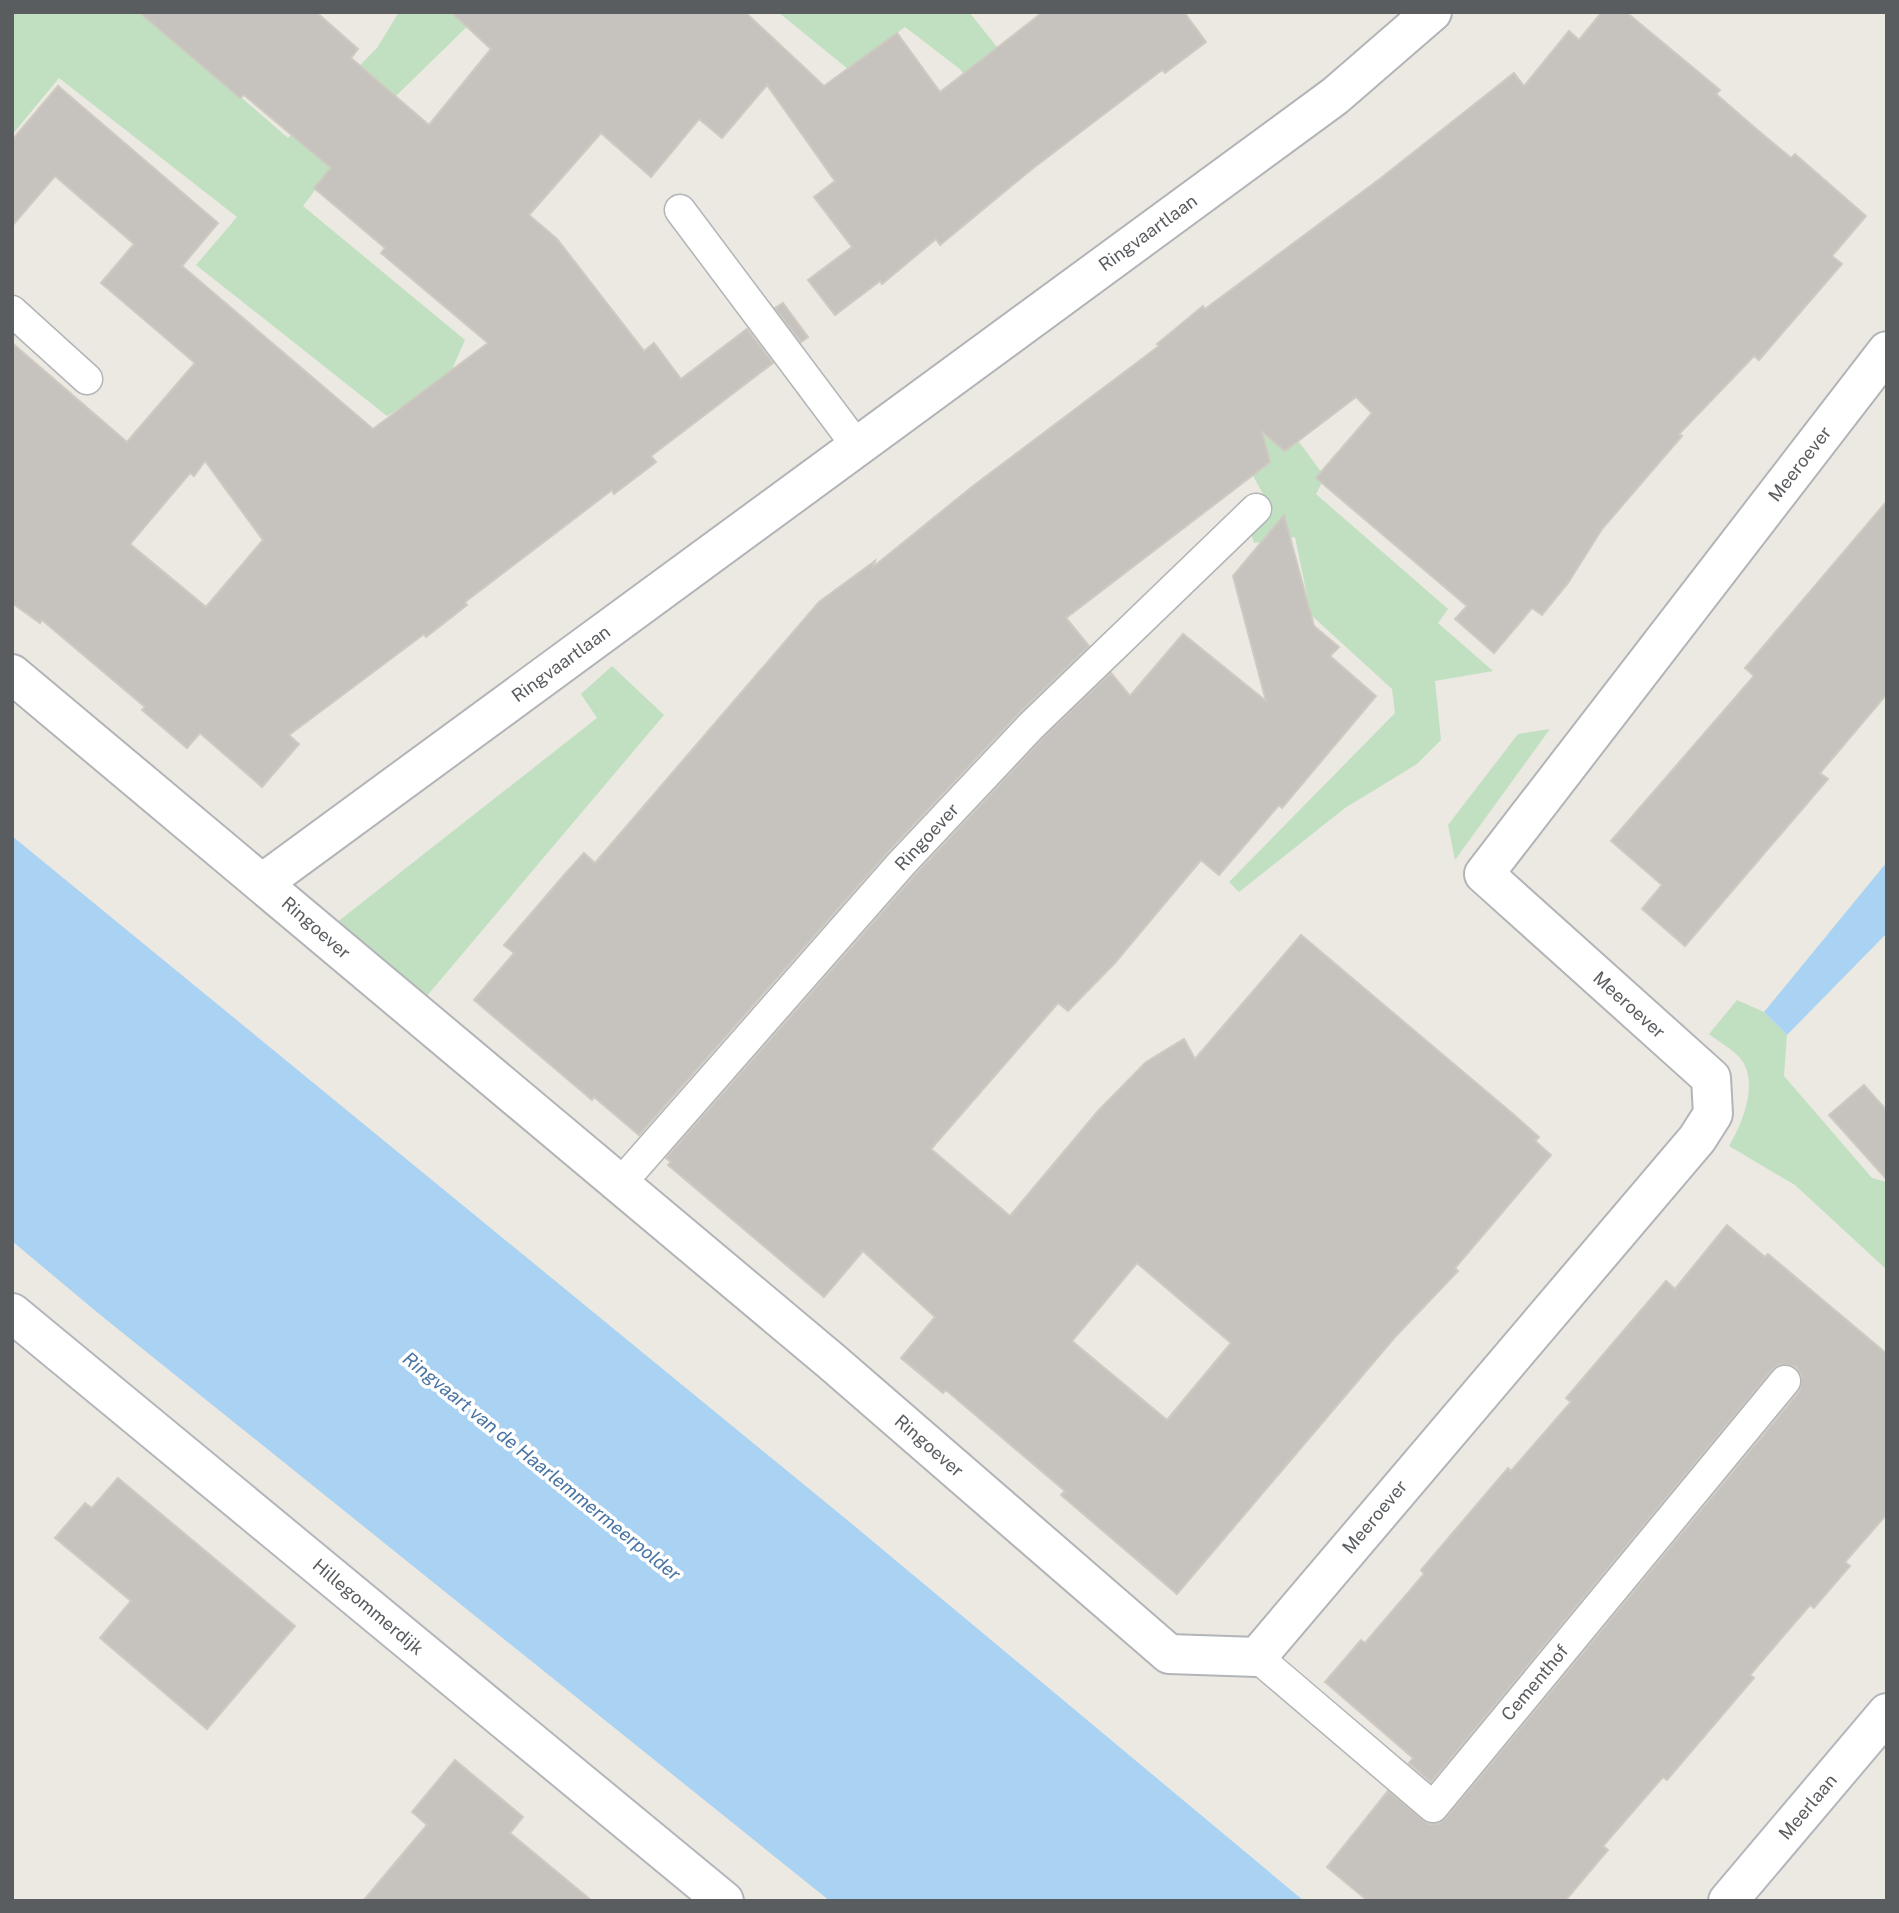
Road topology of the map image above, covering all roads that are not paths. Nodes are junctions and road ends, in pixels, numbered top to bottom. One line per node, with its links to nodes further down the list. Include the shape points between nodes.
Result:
1 (1432, 12): 6 (street, Ringvaartlaan, via 1335,96)
2 (680, 210): 6 (lane)
3 (12, 311): 5 (lane)
4 (1887, 351): 13 (street, Meeroever, via 1483,874 1711,1079 1713,1114 1697,1139)
5 (88, 379)
6 (858, 446): 9 (street, Ringvaartlaan)
7 (1256, 509): 10 (lane, Ringoever, via 1031,726 901,864)
8 (12, 674): 9 (street, Ringoever)
9 (264, 882): 10 (street, Ringoever)
10 (620, 1184): 13 (street, Ringoever, via 1169,1654)
11 (12, 1313): 15 (street, Hillegommerdijk)
12 (1785, 1381): 13 (lane, Cementhof, via 1433,1807)
13 (1257, 1657)
14 (1887, 1713): 16 (street, Meerlaan)
15 (724, 1901)
16 (1728, 1901)

